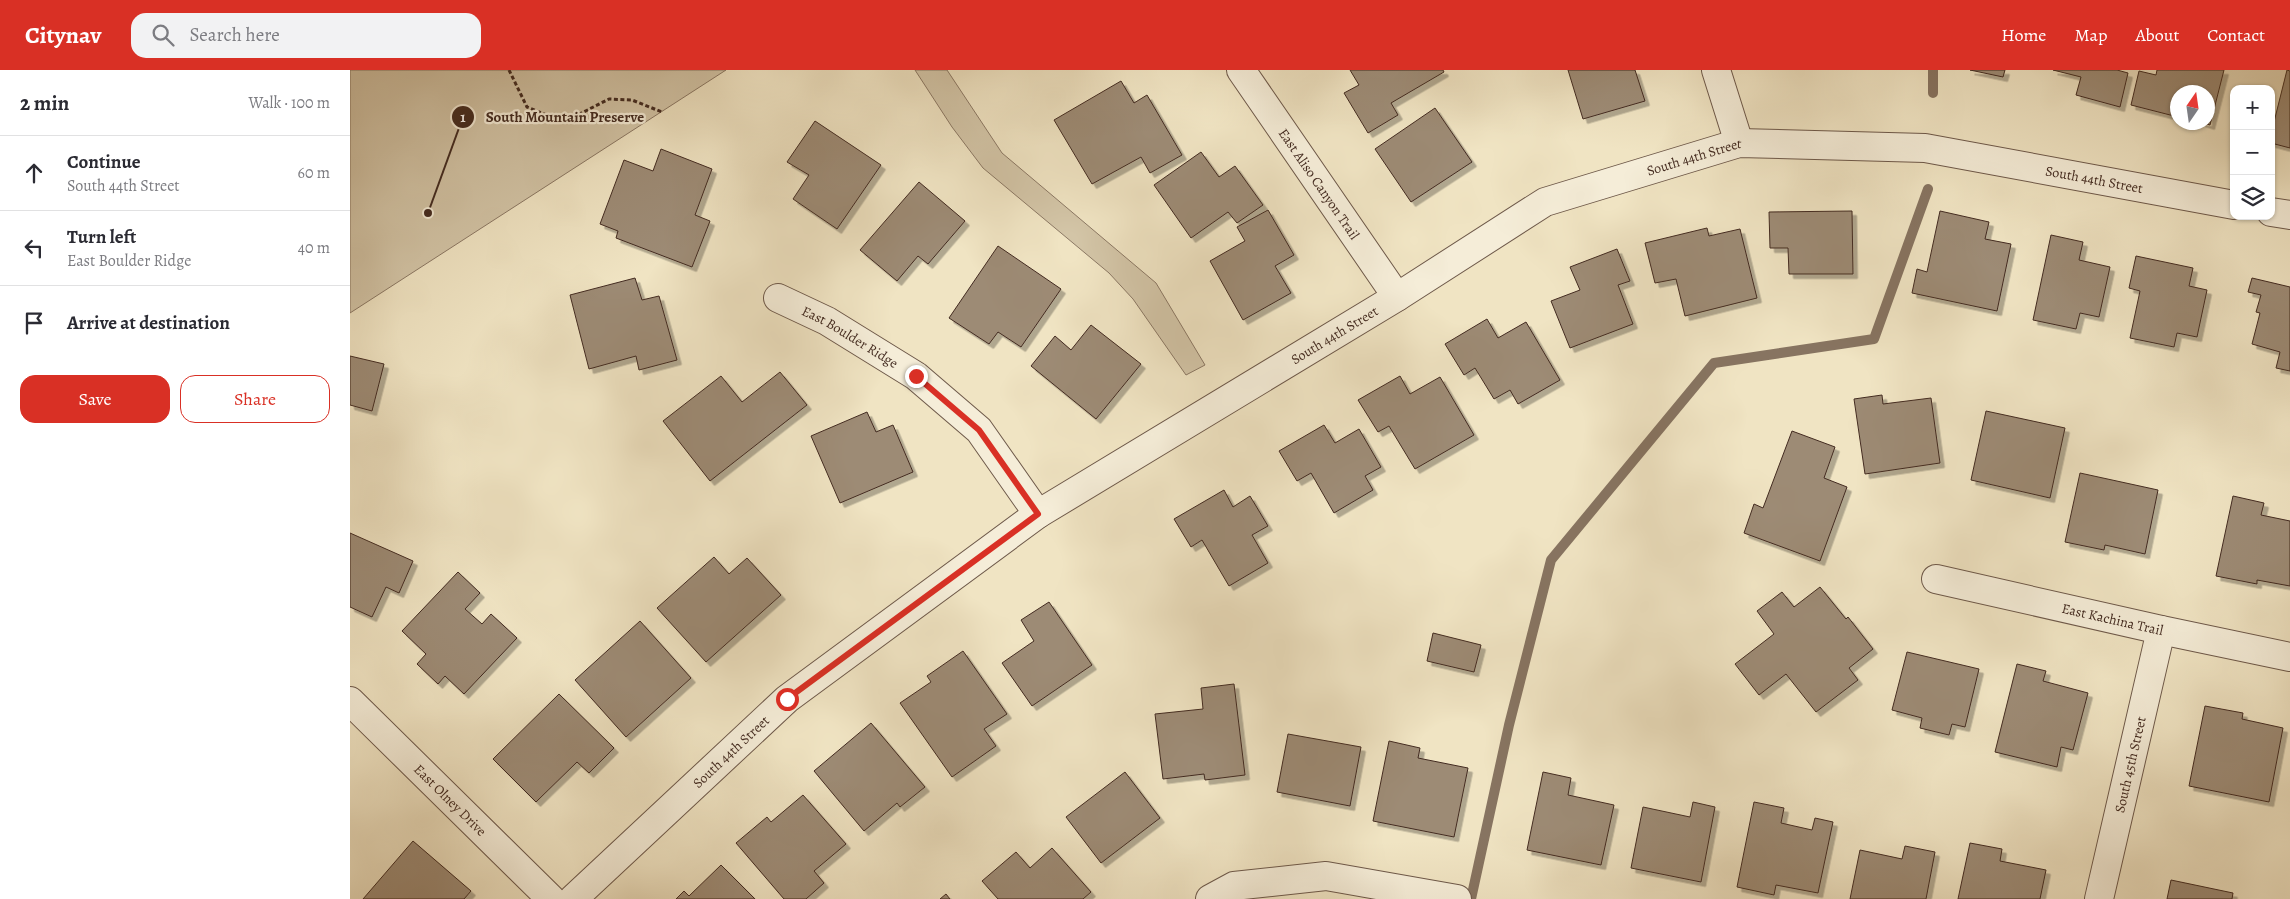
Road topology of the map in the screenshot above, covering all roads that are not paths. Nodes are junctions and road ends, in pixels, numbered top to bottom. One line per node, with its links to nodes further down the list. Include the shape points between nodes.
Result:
1 (1241, 70): 7 (street, East Aliso Canyon Trail)
2 (1716, 70): 3 (street)
3 (1740, 143): 4 (street, South 44th Street, via 1925,148); 7 (street, South 44th Street, via 1545,202)
4 (2230, 204)
5 (2275, 213): 6 (street)
6 (2290, 215)
7 (1397, 297): 9 (street, South 44th Street)
8 (778, 298): 9 (street, East Boulder Ridge, via 827,321 916,376 979,430)
9 (1038, 514): 15 (street, South 44th Street, via 787,699)
10 (1936, 579): 11 (street, East Kachina Trail)
11 (2161, 630): 12 (street, East Kachina Trail); 18 (street, South 45th Street)
12 (2290, 657)
13 (350, 701): 14 (street, East Olney Drive)
14 (552, 899)
15 (573, 899)
16 (1210, 899): 17 (street, via 1234,886 1326,876)
17 (1457, 899)
18 (2099, 899)

